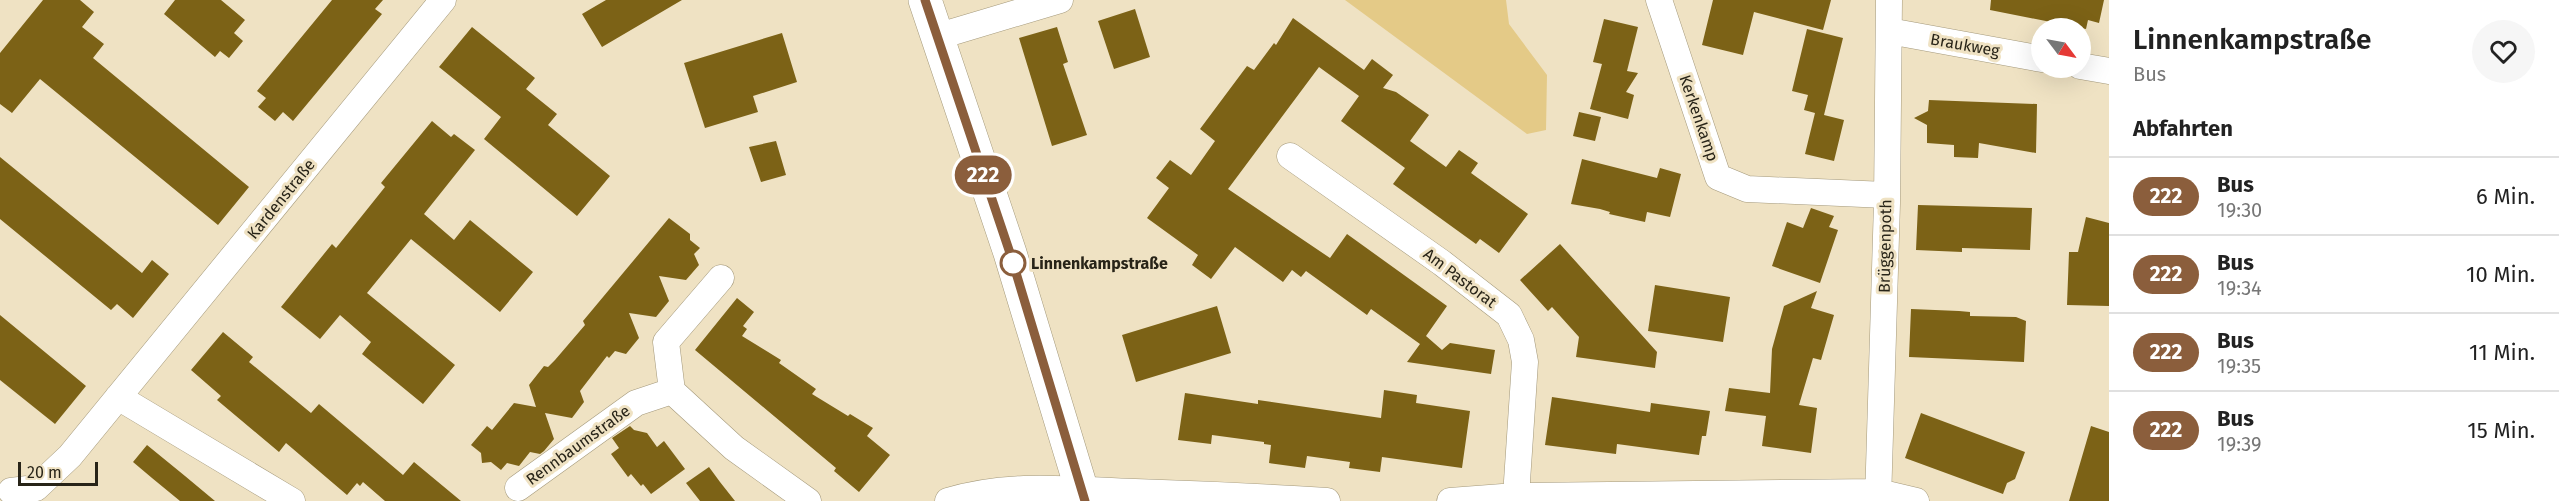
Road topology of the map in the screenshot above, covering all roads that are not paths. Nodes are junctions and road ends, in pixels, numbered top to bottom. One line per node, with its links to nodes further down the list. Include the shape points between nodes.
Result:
1 (443, 0): 15 (street, Kardenstraße)
2 (926, 0): 7 (main road)
3 (1060, 0): 7 (street)
4 (1659, 0): 12 (street, Kerkenkamp, via 1718,177 1747,189)
5 (1888, 0): 6 (street, Brüggenpoth)
6 (1889, 31): 8 (street, Braukweg); 12 (street, Brüggenpoth)
7 (936, 37): 18 (main road, via 1010,253)
8 (2031, 57)
9 (2091, 68): 10 (street)
10 (2109, 71)
11 (1290, 156): 19 (street, Am Pastorat, via 1509,315 1521,340 1525,362)
12 (1886, 195): 20 (street, Brüggenpoth)
13 (721, 278): 14 (street, via 666,342)
14 (672, 391): 16 (street, Rennbaumstraße, via 636,403); 22 (street, via 734,448)
15 (118, 397): 17 (street, Kardenstraße, via 70,456 36,488); 21 (street)
16 (518, 488)
17 (11, 491)
18 (1084, 495): 23 (street, via 1025,487); 24 (street, via 1206,493)
19 (1516, 496): 20 (street); 25 (street)
20 (1878, 497): 26 (street)
21 (292, 501)
22 (808, 501)
23 (948, 501)
24 (1328, 501)
25 (1450, 501)
26 (1916, 501)

